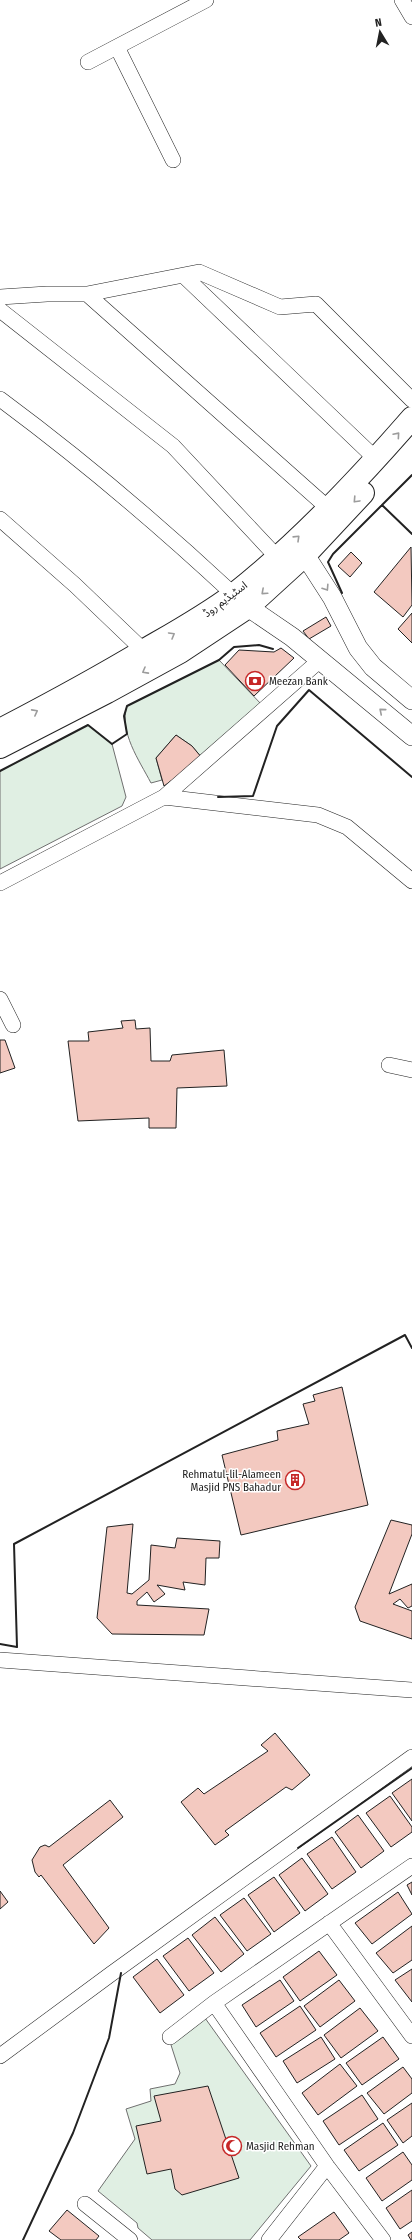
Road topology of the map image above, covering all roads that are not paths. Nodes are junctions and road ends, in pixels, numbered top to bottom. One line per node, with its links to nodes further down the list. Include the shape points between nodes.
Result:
1 (206, 0): 4 (street)
2 (402, 0): 3 (street)
3 (412, 17)
4 (117, 47): 5 (street); 6 (street)
5 (88, 62)
6 (173, 160)
7 (184, 276): 8 (street); 12 (street, via 199,272 280,307 316,304); 15 (street)
8 (87, 294): 9 (street); 16 (street)
9 (0, 297)
10 (0, 310): 19 (street, via 173,446)
11 (0, 399): 20 (street, via 45,432 182,546)
12 (412, 400)
13 (412, 418): 15 (main road, اسٹیڈیم روڈ, one-way to 13)
14 (412, 441): 18 (main road, اسٹیڈیم روڈ, one-way to 18)
15 (376, 459): 16 (main road, اسٹیڈیم روڈ)
16 (328, 508): 19 (main road, اسٹیڈیم روڈ, one-way to 16)
17 (0, 519): 21 (street, via 75,585)
18 (305, 555): 20 (main road, اسٹیڈیم روڈ, one-way to 20); 23 (street, one-way to 23, via 332,597 358,648)
19 (277, 557): 20 (main road, اسٹیڈیم روڈ)
20 (241, 600): 21 (main road, اسٹیڈیم روڈ, one-way to 20, via 191,624); 22 (street); 28 (main road, اسٹیڈیم روڈ, one-way to 28, via 180,652)
21 (144, 651): 26 (main road, اسٹیڈیم روڈ, one-way to 21)
22 (320, 661): 24 (street); 29 (street)
23 (373, 667): 24 (street); 25 (street)
24 (356, 689): 27 (street, one-way to 24)
25 (412, 700)
26 (0, 730)
27 (412, 736)
28 (0, 747)
29 (164, 797): 30 (street, via 318,815 347,827); 31 (street)
30 (412, 881)
31 (0, 883)
32 (0, 999): 33 (street)
33 (13, 1025)
34 (389, 1065): 35 (street)
35 (412, 1070)
36 (0, 1660): 37 (street)
37 (412, 1690)
38 (412, 1757): 44 (street)
39 (412, 1866): 40 (street)
40 (329, 1923): 41 (street); 42 (street)
41 (214, 2004): 43 (street); 45 (street)
42 (412, 2036)
43 (170, 2037)
44 (0, 2056)
45 (327, 2166): 48 (street); 49 (street)
46 (85, 2204): 47 (street)
47 (130, 2240)
48 (269, 2240)
49 (383, 2240)

